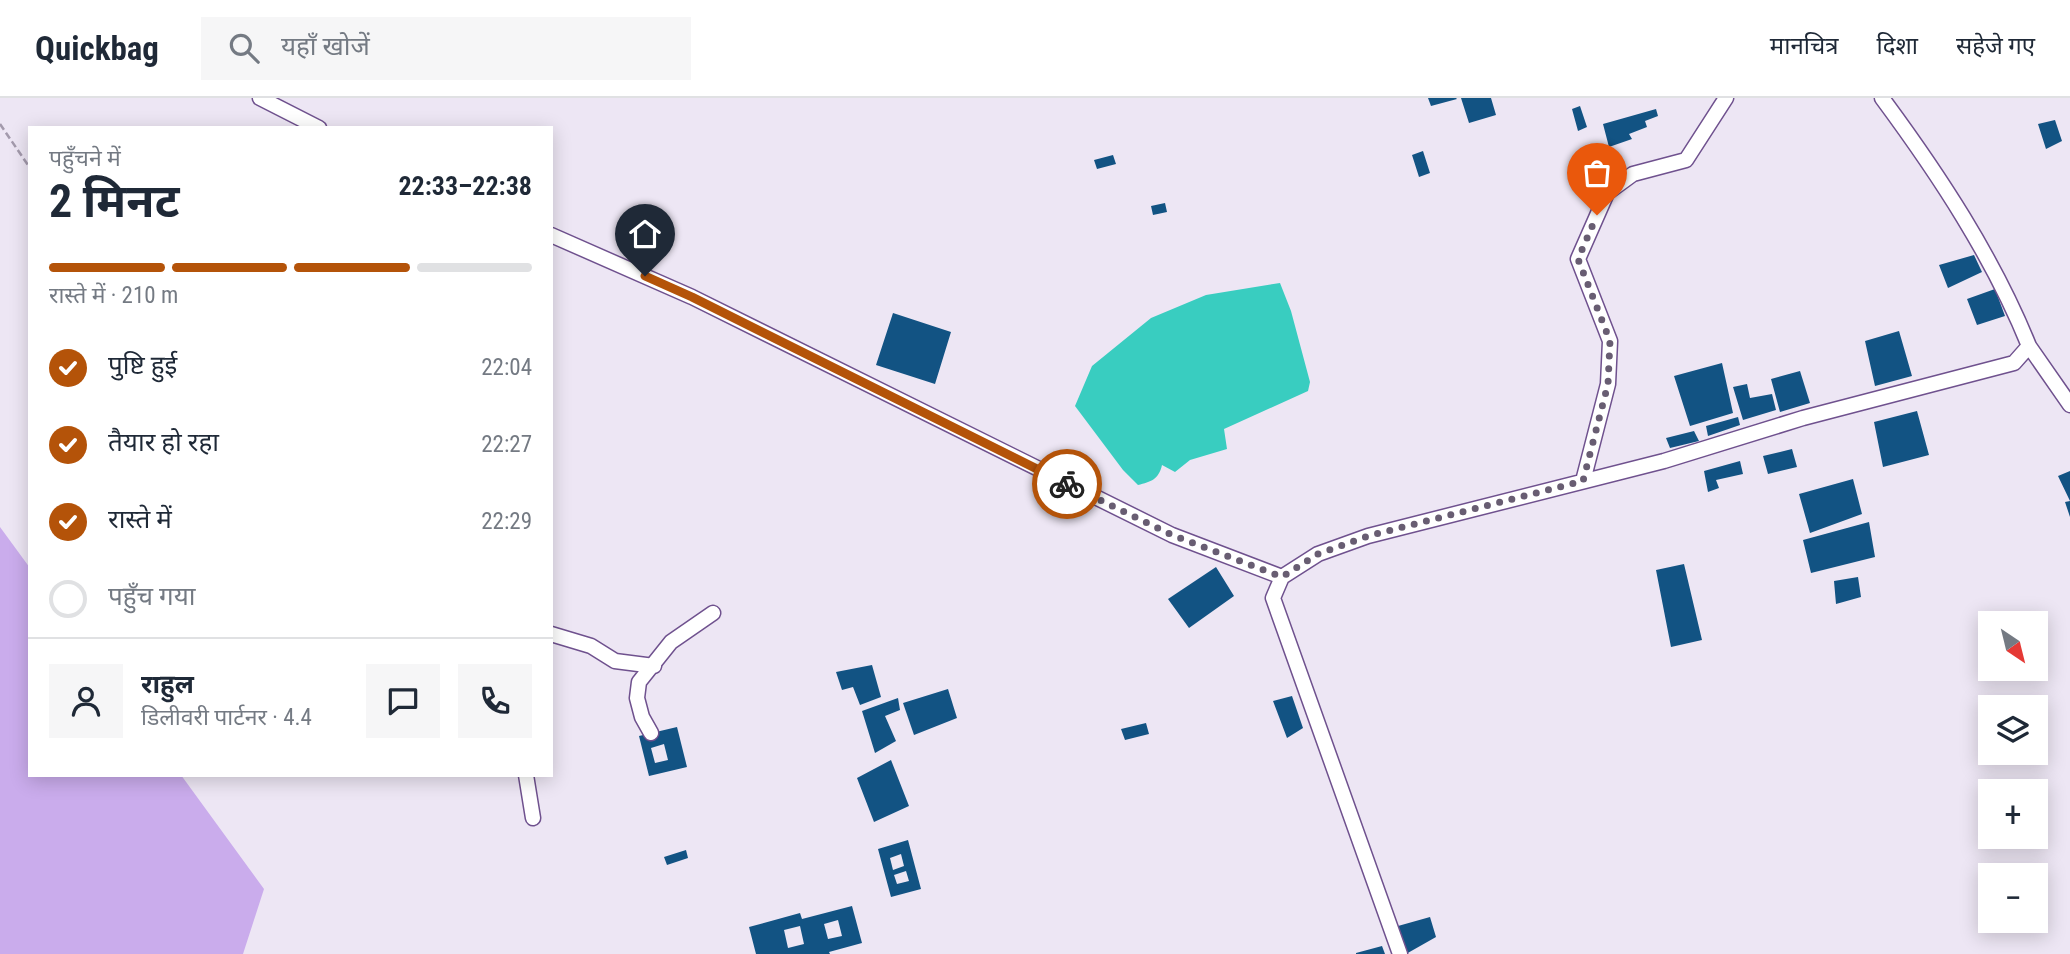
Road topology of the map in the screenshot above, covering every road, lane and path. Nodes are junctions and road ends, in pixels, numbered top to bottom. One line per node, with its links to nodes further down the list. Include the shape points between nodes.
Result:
1 (260, 98): 5 (street)
2 (1726, 98): 10 (street, via 1686,160 1633,174 1607,193 1578,259 1610,341 1608,384)
3 (1882, 98): 8 (street, via 1967,224 2012,304)
4 (0, 124): 6 (path)
5 (315, 126)
6 (28, 165)
7 (553, 236): 11 (street, via 692,297 1172,535)
8 (2029, 346): 9 (street); 10 (street, via 2014,363)
9 (2070, 405)
10 (1583, 481): 11 (street, via 1368,536 1318,554)
11 (1282, 577): 18 (street, via 1273,598)
12 (713, 613): 14 (street, via 671,642)
13 (553, 636): 14 (street, via 591,646 615,661)
14 (654, 666): 15 (street, via 639,682 638,698)
15 (651, 733)
16 (526, 777): 17 (street)
17 (533, 818)
18 (1400, 954)

